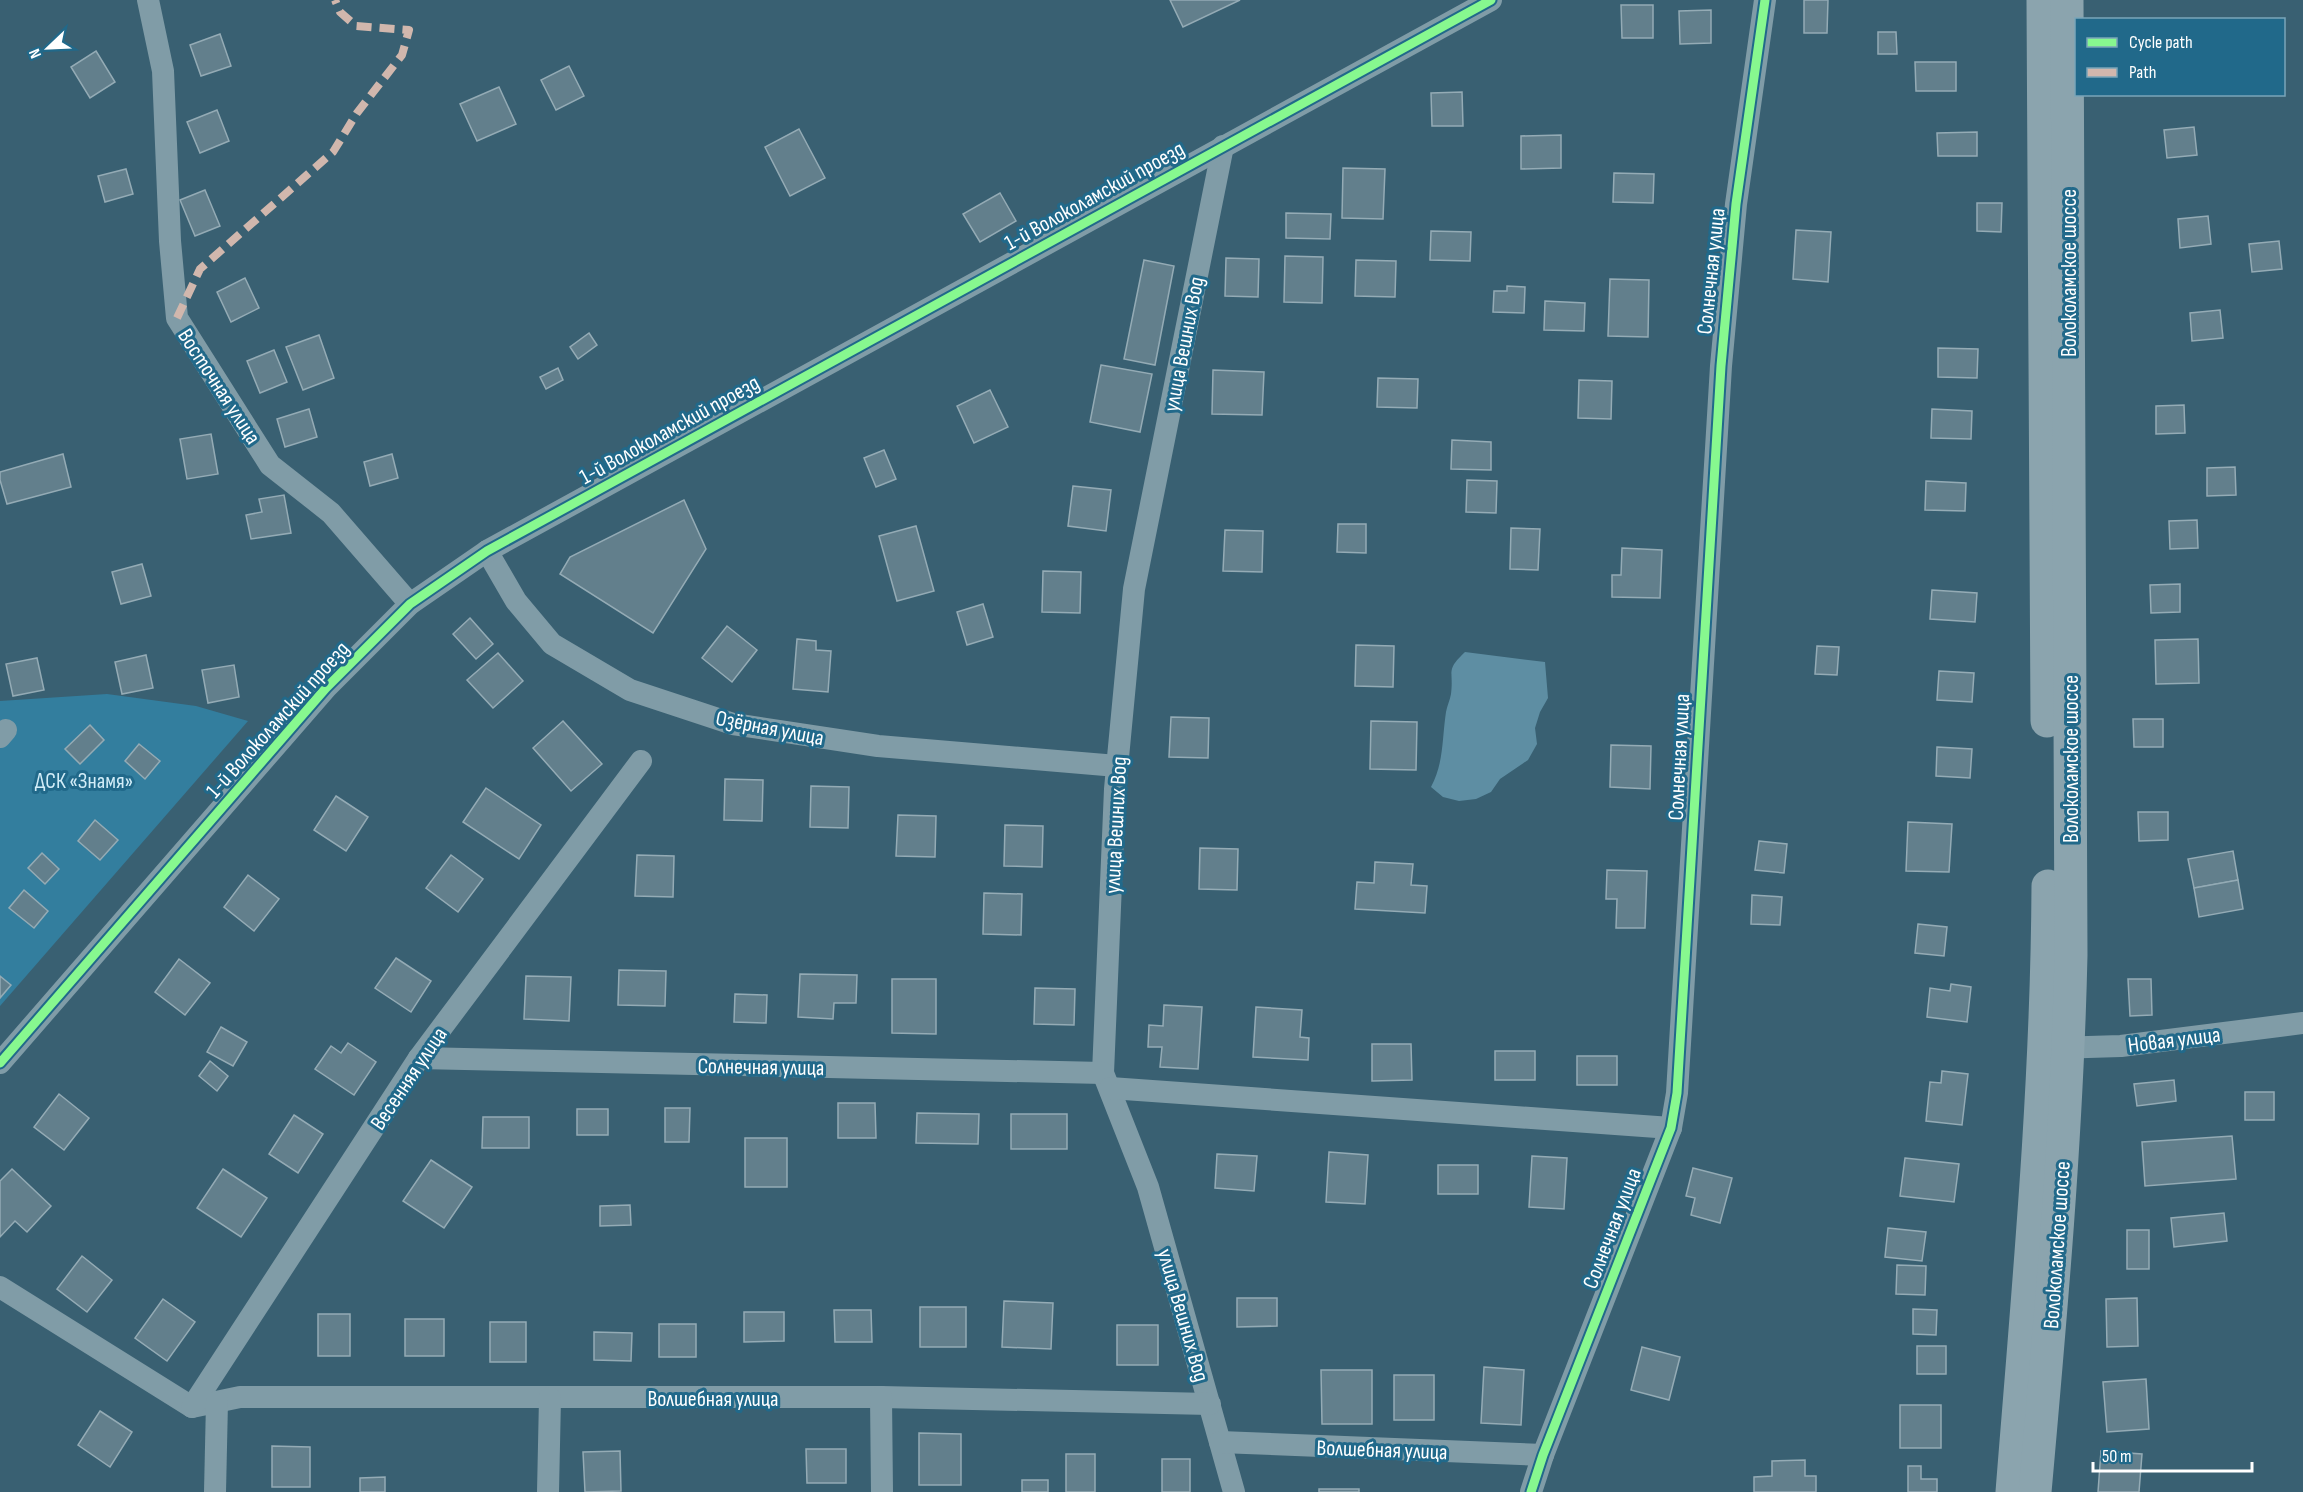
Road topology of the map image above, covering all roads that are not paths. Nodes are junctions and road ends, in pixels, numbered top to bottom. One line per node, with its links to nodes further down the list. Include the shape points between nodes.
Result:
1 (148, 0): 7 (street, Восточная улица, via 163,71 177,318 270,465 331,513)
2 (1491, 0): 5 (street, 1-й Волоколамский проезд)
3 (1766, 0): 15 (street, Солнечная улица, via 1736,204 1720,366 1677,1093)
4 (2055, 13): 11 (main road, Волоколамское шоссе, via 2071,943)
5 (1223, 146): 6 (street, 1-й Волоколамский проезд); 9 (street, улица Вешних Вод, via 1134,589)
6 (488, 551): 7 (street, 1-й Волоколамский проезд); 9 (street, Озёрная улица, via 516,601 552,644 630,690 733,724 878,746)
7 (410, 604): 13 (street, 1-й Волоколамский проезд, via 326,688)
8 (641, 761): 12 (street, Весенняя улица)
9 (1117, 766): 14 (street, улица Вешних Вод)
10 (2303, 1023): 11 (street, Новая улица, via 2121,1046)
11 (2057, 1048): 29 (main road, Волоколамское шоссе, via 2033,1238); 30 (main road, Волоколамское шоссе, via 2057,1242)
12 (419, 1058): 14 (street, Солнечная улица); 21 (street, Весенняя улица)
13 (0, 1064)
14 (1107, 1081): 15 (street, Солнечная улица); 20 (street, улица Вешних Вод, via 1148,1187)
15 (1671, 1128): 23 (street, Солнечная улица)
16 (0, 1287): 21 (street)
17 (881, 1397): 18 (street, Волшебная улица); 20 (street, Волшебная улица); 26 (street)
18 (550, 1398): 19 (street, Волшебная улица, via 240,1397); 25 (street)
19 (217, 1402): 21 (street, Волшебная улица); 24 (street)
20 (1210, 1404): 22 (street, улица Вешних Вод)
21 (192, 1407)
22 (1220, 1442): 23 (street, Волшебная улица); 27 (street, улица Вешних Вод)
23 (1543, 1455): 28 (street, Солнечная улица)
24 (215, 1492)
25 (548, 1492)
26 (882, 1492)
27 (1234, 1492)
28 (1531, 1492)
29 (2012, 1492)
30 (2035, 1492)

